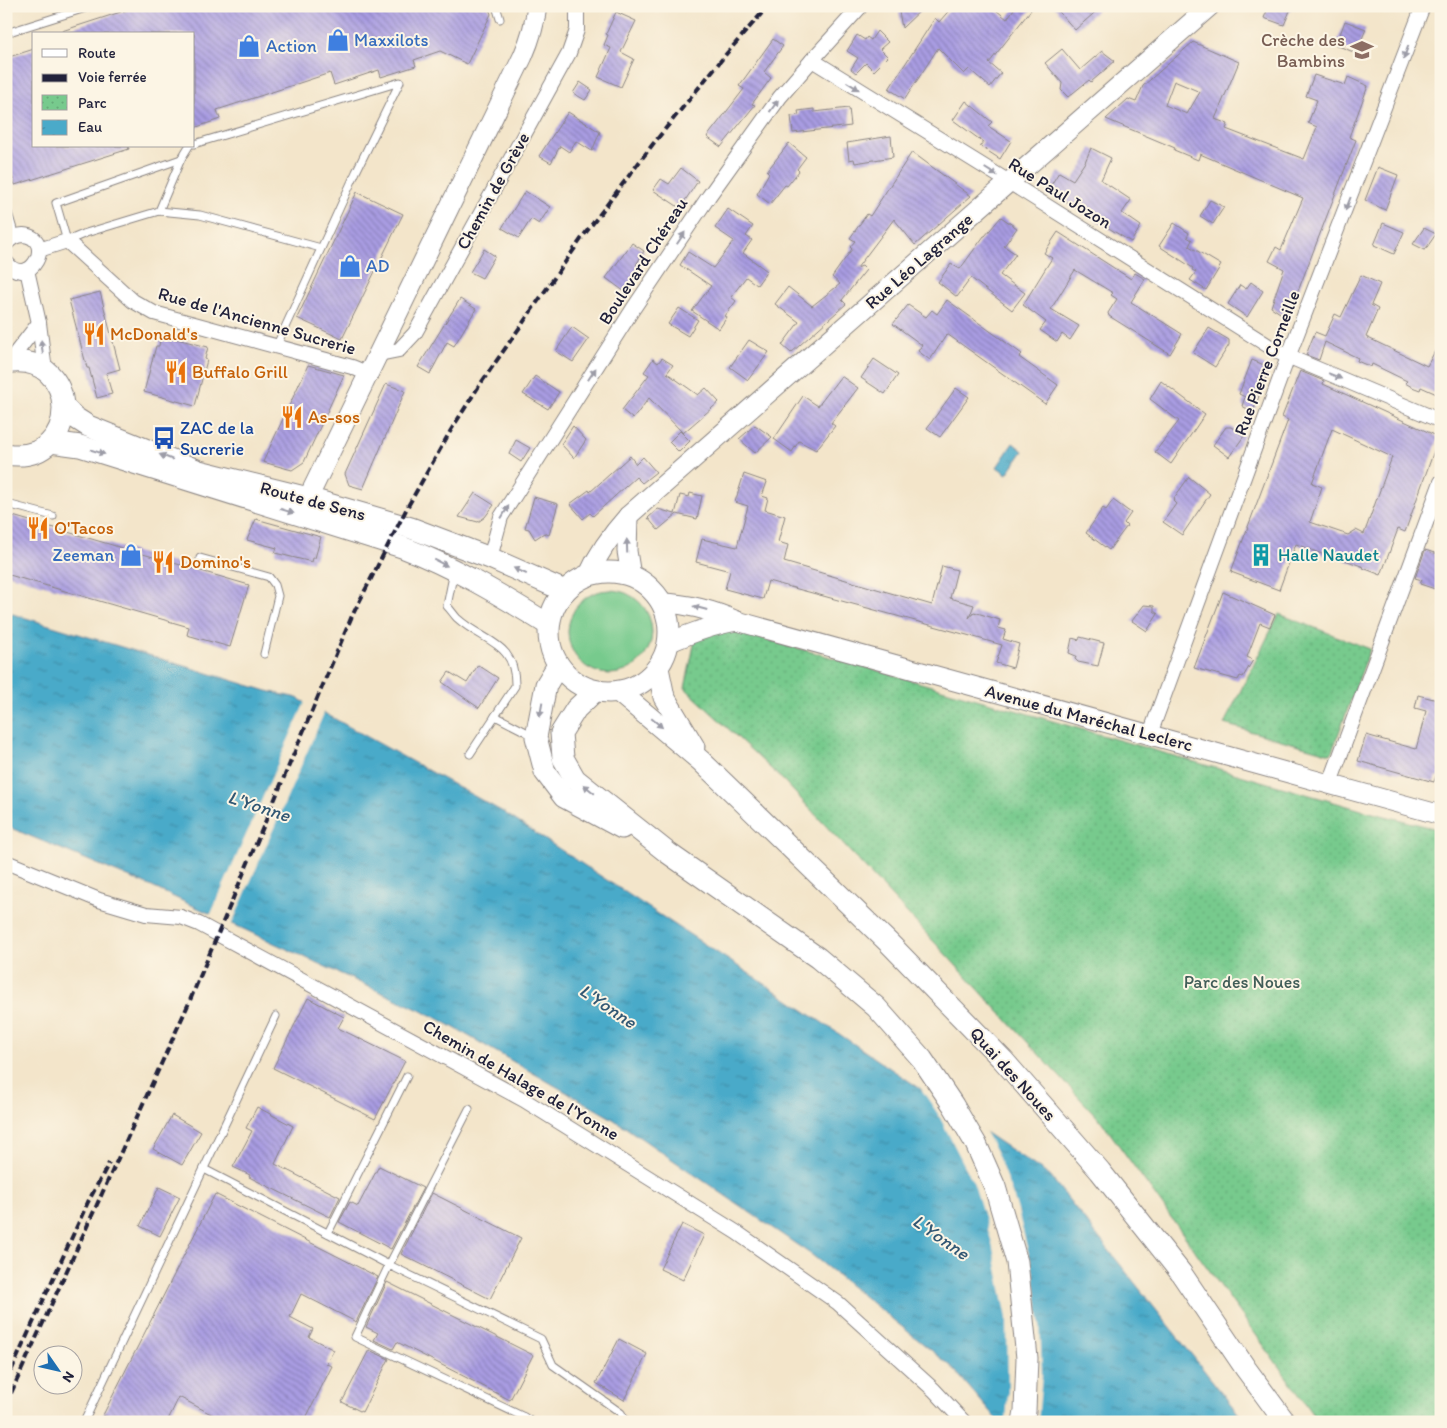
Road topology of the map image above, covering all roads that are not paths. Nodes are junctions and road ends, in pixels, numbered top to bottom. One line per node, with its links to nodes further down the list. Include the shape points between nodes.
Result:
1 (92, 6): 9 (lane)
2 (496, 6): 8 (lane)
3 (537, 6): 25 (main road, Chemin de Grève, via 536,19 523,56)
4 (577, 6): 25 (street, Chemin de Grève, via 577,30 569,53 415,333 399,350)
5 (861, 6): 10 (street, Boulevard Chéreau)
6 (1210, 6): 14 (main road, Rue Léo Lagrange)
7 (1423, 6): 26 (street, Rue Pierre Corneille, one-way to 26)
8 (500, 19)
9 (6, 33)
10 (812, 60): 14 (street, Rue Paul Jozon, one-way to 14); 40 (street, Boulevard Chéreau, one-way to 10, via 501,517 633,309 780,97)
11 (195, 144): 19 (lane, via 400,82)
12 (188, 148): 13 (lane)
13 (181, 159): 16 (lane); 18 (lane, via 56,203)
14 (1009, 182): 26 (street, Rue Paul Jozon, via 1271,348); 38 (main road, Rue Léo Lagrange)
15 (6, 206): 17 (lane)
16 (159, 211): 18 (lane); 19 (lane, via 200,215)
17 (11, 240): 20 (street, via 26,235 34,240)
18 (67, 241): 20 (street); 24 (street, Rue de l'Ancienne Sucrerie, via 133,301 154,312)
19 (321, 248): 24 (lane)
20 (39, 250): 22 (street, via 36,264)
21 (6, 262): 22 (street, via 16,270)
22 (28, 270): 23 (street)
23 (40, 323): 27 (street); 28 (street, one-way to 23)
24 (276, 347): 29 (street, Rue de l'Ancienne Sucrerie)
25 (379, 354): 29 (main road, Chemin de Grève)
26 (1290, 356): 31 (street, Rue Paul Jozon, one-way to 31); 55 (street, Rue Pierre Corneille)
27 (7, 363): 28 (main road, via 21,362)
28 (46, 371): 30 (main road, via 62,393)
29 (369, 374): 35 (main road, Chemin de Grève)
30 (64, 407): 32 (main road, via 63,420); 35 (main road, Route de Sens, one-way to 30, via 199,470 88,426)
31 (1441, 421)
32 (51, 442): 33 (main road, via 40,450); 47 (main road, Route de Sens, one-way to 47, via 80,446 432,558)
33 (10, 459)
34 (1441, 482): 59 (street)
35 (308, 498): 40 (main road, Route de Sens, via 412,528)
36 (7, 504): 37 (lane)
37 (53, 516)
38 (628, 516): 41 (main road, Rue Léo Lagrange, via 611,534); 42 (main road, one-way to 38, via 627,551)
39 (200, 558): 49 (lane, via 269,577 276,585 278,596)
40 (490, 558): 44 (main road, Route de Sens, one-way to 40)
41 (588, 576): 42 (main road, via 617,572); 44 (main road)
42 (631, 576): 45 (main road, via 644,583)
43 (452, 581): 54 (lane, via 448,606 457,618 504,649 511,660 515,686)
44 (565, 591): 47 (main road, via 554,606)
45 (662, 603): 46 (main road, Avenue du Maréchal Leclerc, one-way to 45, via 692,605); 48 (main road, via 669,629)
46 (737, 621): 48 (main road, via 695,631); 55 (main road, Avenue du Maréchal Leclerc)
47 (549, 625): 50 (main road, via 550,646)
48 (668, 643): 51 (main road)
49 (264, 654)
50 (558, 665): 52 (main road, via 568,677); 56 (main road, one-way to 56, via 546,685)
51 (658, 668): 53 (main road, via 641,683); 58 (main road, via 664,697)
52 (595, 691): 53 (main road); 61 (main road, one-way to 52, via 575,778 563,758 561,733 576,709)
53 (620, 692): 58 (main road, one-way to 58)
54 (495, 716): 56 (lane); 57 (lane)
55 (1150, 734): 59 (main road, Avenue du Maréchal Leclerc)
56 (536, 737): 61 (main road, via 545,772 564,797)
57 (470, 754)
58 (701, 760): 75 (main road, Quai des Noues, via 889,943 1003,1060 1100,1171 1181,1273)
59 (1330, 783): 60 (main road, Avenue du Maréchal Leclerc)
60 (1441, 814)
61 (668, 853): 74 (main road, via 818,958 876,1007 922,1058 953,1105 976,1144 995,1187 1017,1262 1026,1358)
62 (6, 862): 73 (street, Chemin de Halage de l'Yonne, via 99,900 146,914 181,917 199,924 524,1100 736,1232 838,1303 934,1390)
63 (276, 1016): 66 (lane)
64 (407, 1076): 67 (lane)
65 (469, 1109): 68 (lane)
66 (204, 1169): 67 (lane); 70 (lane)
67 (328, 1233): 68 (lane)
68 (389, 1264): 69 (lane, via 356,1337); 72 (lane, via 541,1339 553,1365 622,1414)
69 (523, 1420): 71 (lane)
70 (84, 1422)
71 (532, 1422)
72 (626, 1422)
73 (964, 1422)
74 (1023, 1422)
75 (1286, 1422)

